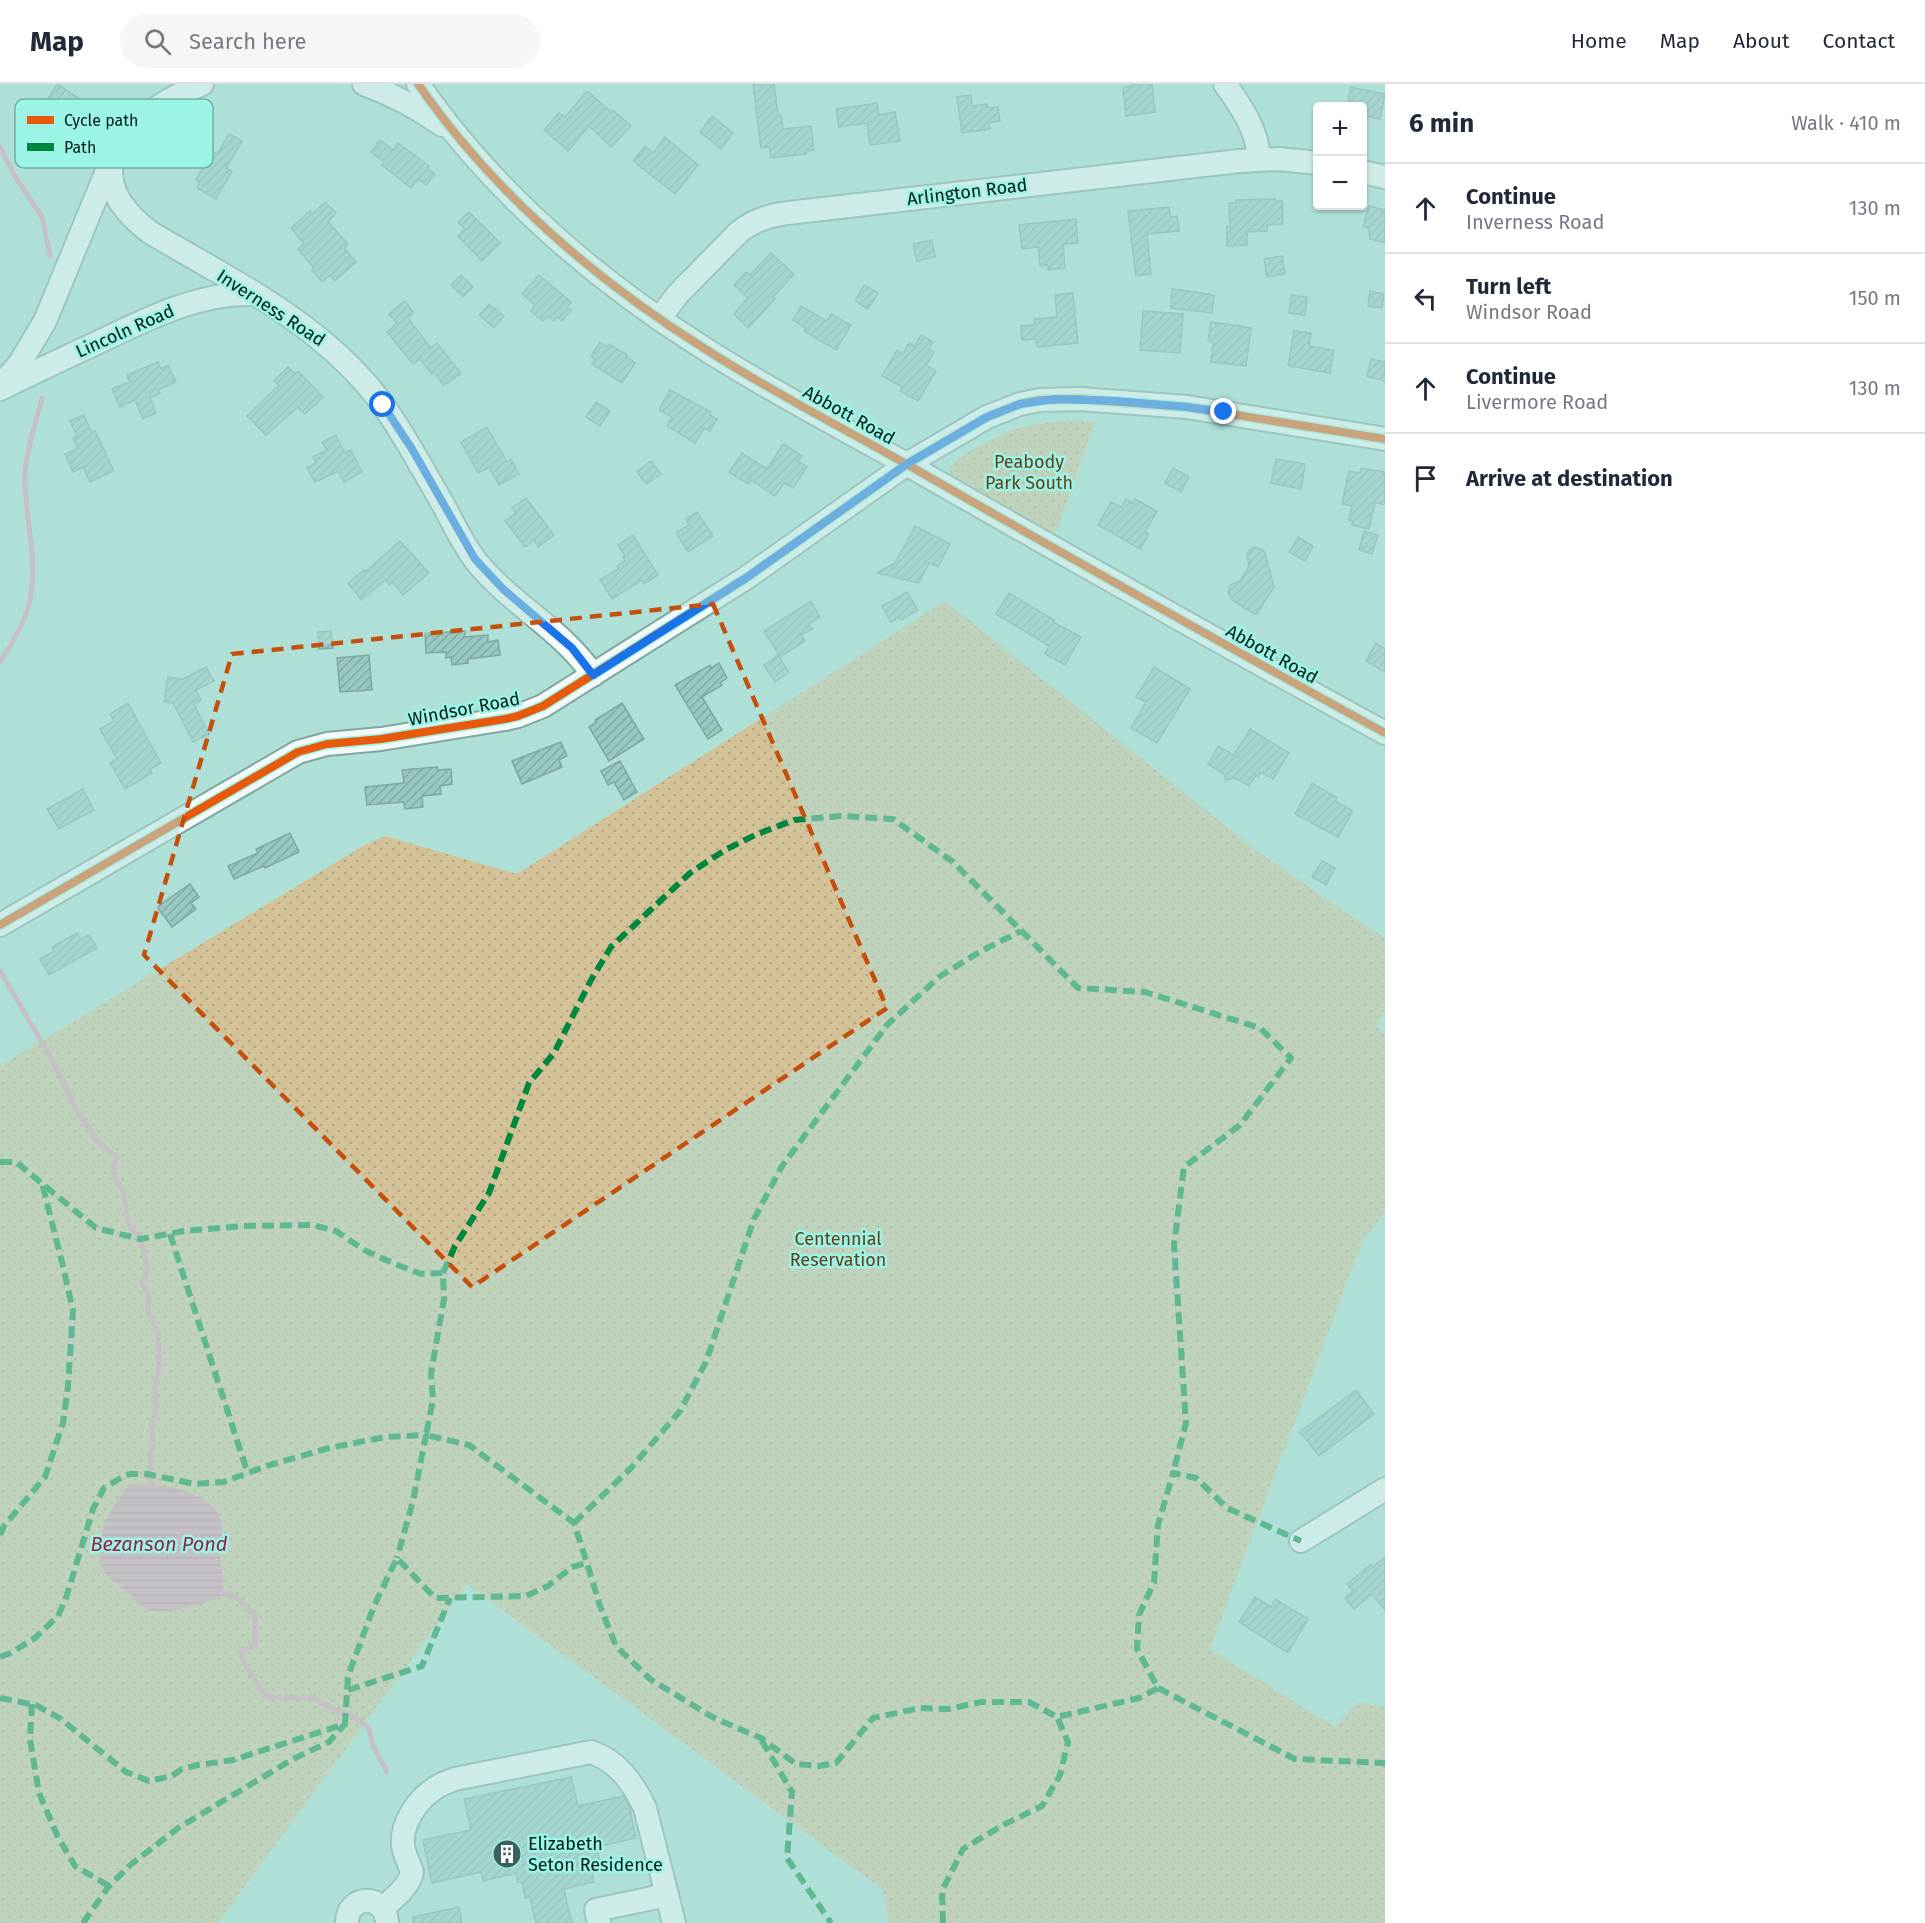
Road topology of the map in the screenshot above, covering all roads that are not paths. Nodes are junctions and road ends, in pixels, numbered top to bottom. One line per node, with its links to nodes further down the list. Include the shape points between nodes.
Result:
1 (202, 84): 5 (street)
2 (364, 84): 6 (street, via 422,112)
3 (418, 84): 6 (street, Abbott Road)
4 (1225, 84): 7 (street, via 1254,134)
5 (170, 99)
6 (462, 141): 14 (street, Abbott Road, via 544,226)
7 (1259, 159): 8 (street, Arlington Road); 14 (street, Arlington Road, via 764,217 739,232)
8 (1313, 162)
9 (108, 168): 15 (street, Lincoln Road, via 45,321)
10 (110, 168): 13 (street, Inverness Road, via 117,198 135,220)
11 (1367, 173): 12 (street)
12 (1385, 177)
13 (255, 294): 15 (street, Lincoln Road, via 212,297 164,312); 18 (street, Inverness Road, via 311,331 361,377 402,433 475,559 503,589 572,648)
14 (659, 319): 17 (street, Abbott Road, via 742,372)
15 (0, 388)
16 (1385, 439): 17 (street, Windsor Road, via 1187,407 1055,399 1020,404 987,417)
17 (907, 464): 18 (street, Windsor Road, via 746,578); 19 (street, Abbott Road, via 1137,597)
18 (593, 675): 20 (street, Windsor Road, via 543,706 518,716 327,744 298,752)
19 (1385, 733)
20 (0, 925)
21 (1385, 1489): 22 (street)
22 (1301, 1541)
23 (667, 1895): 24 (street, via 638,1793 615,1764 591,1752 455,1779 423,1797 404,1832 412,1876); 26 (street, via 596,1910); 27 (street)
24 (385, 1916): 25 (street, via 369,1900 357,1903 349,1912)
25 (347, 1923)
26 (599, 1923)
27 (674, 1923)

